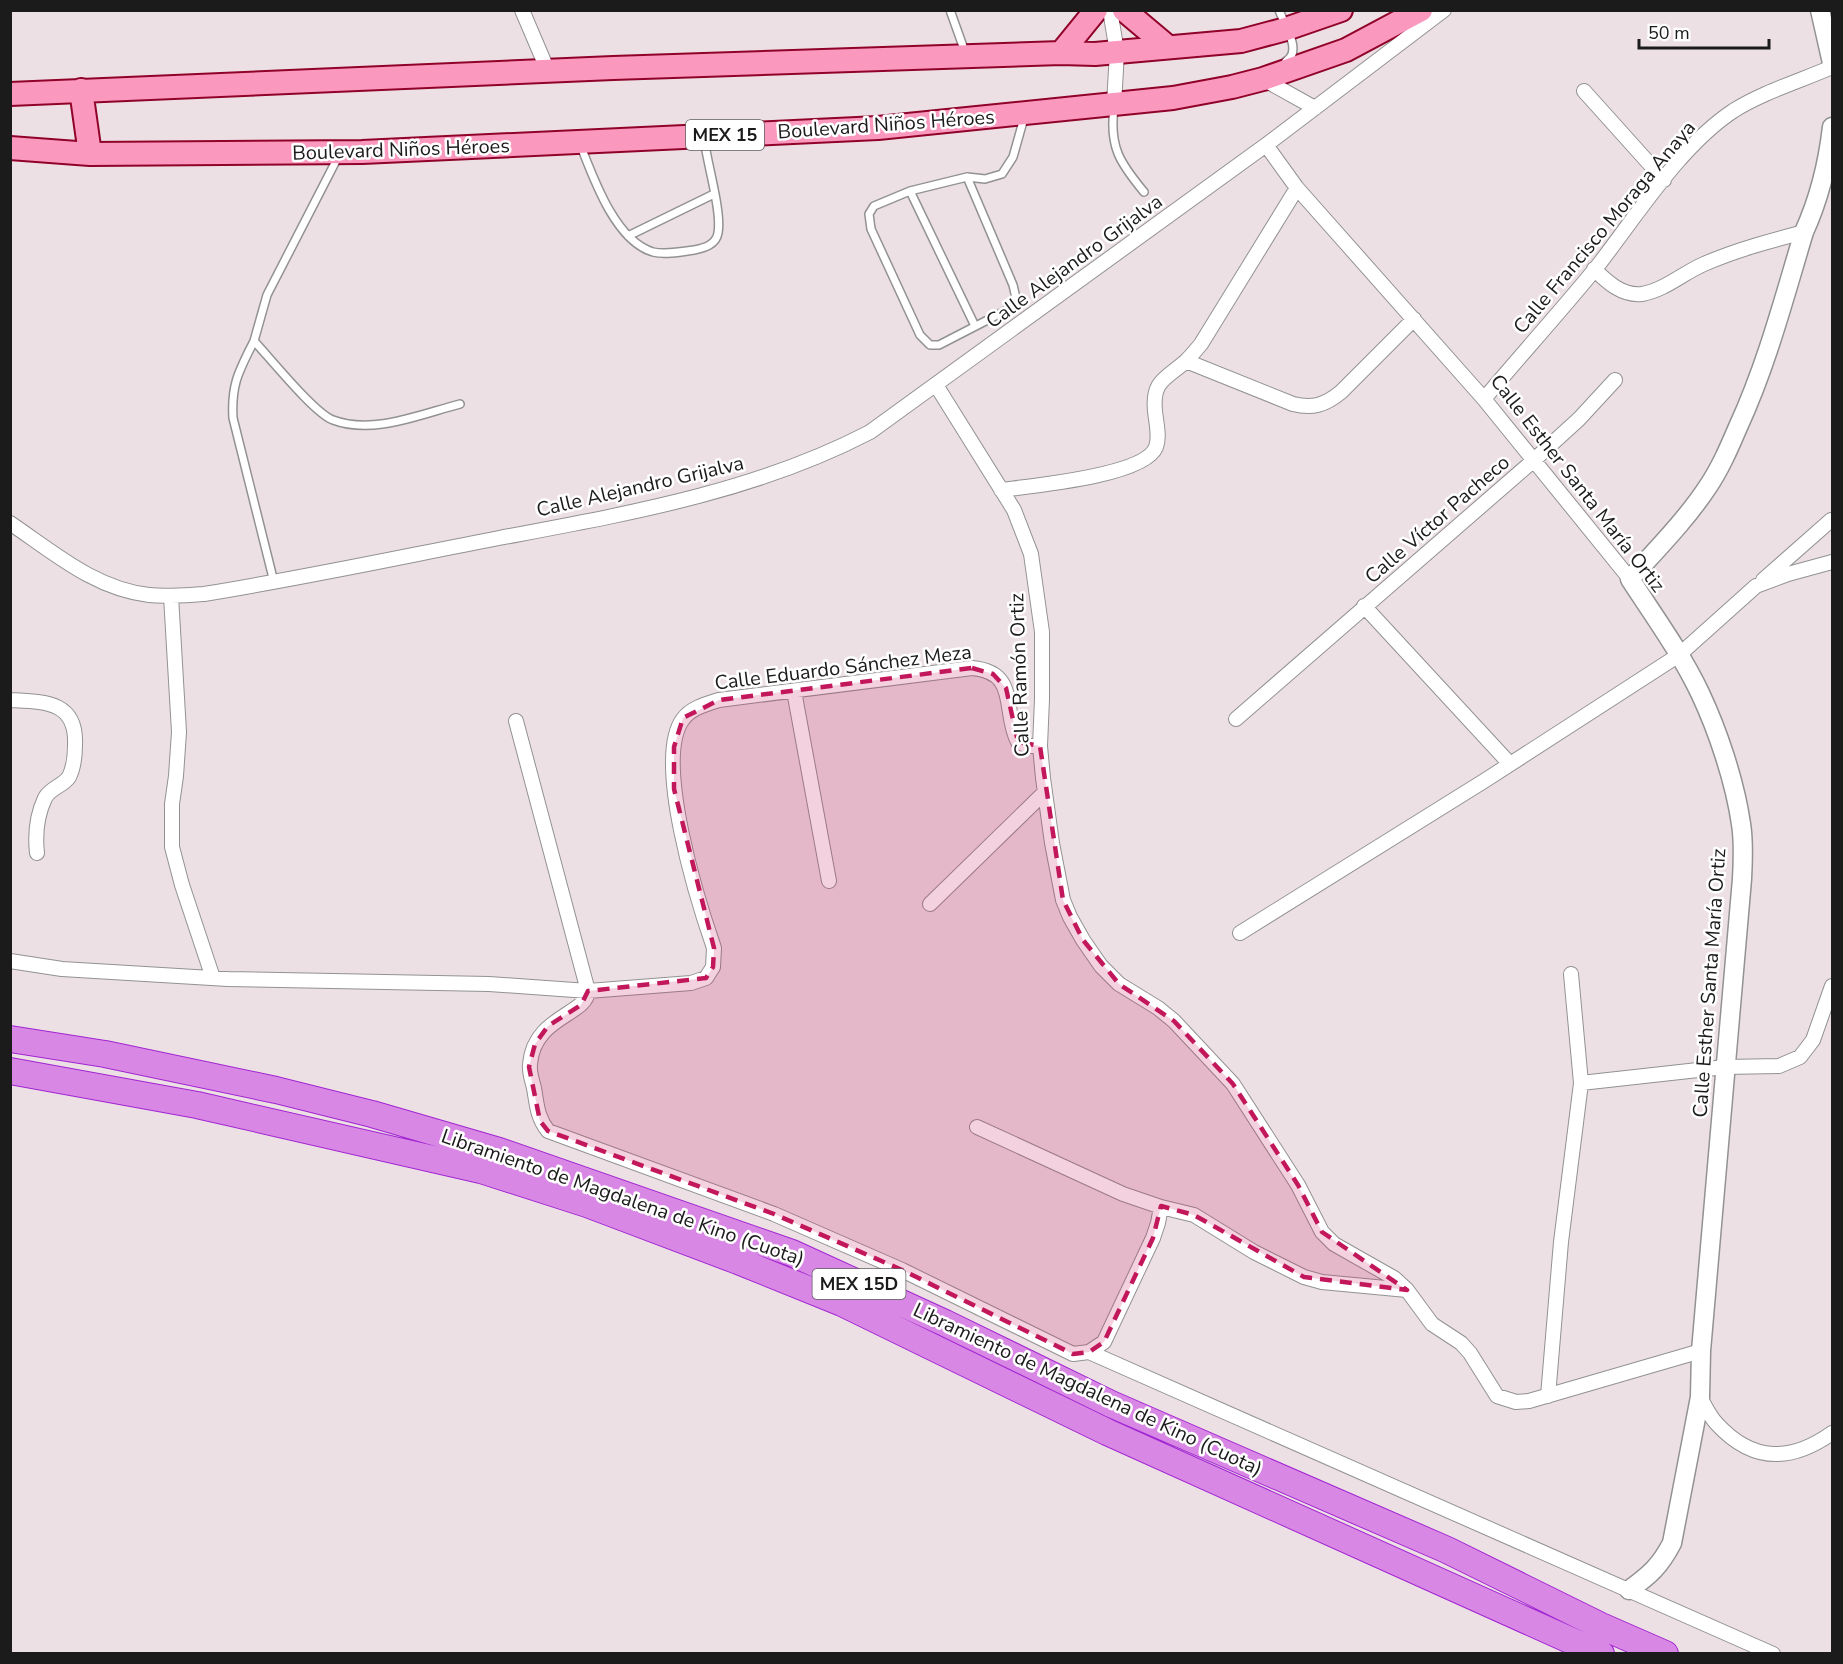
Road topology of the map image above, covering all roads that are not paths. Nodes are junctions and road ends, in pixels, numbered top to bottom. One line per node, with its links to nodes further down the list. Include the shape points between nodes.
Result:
1 (522, 10): 16 (street)
2 (950, 10): 14 (lane)
3 (1096, 10): 13 (main road)
4 (1110, 10): 12 (street)
5 (1124, 10): 11 (main road)
6 (1341, 10): 10 (main road)
7 (1421, 10): 17 (main road, Boulevard Niños Héroes / MEX 15, via 1346,50)
8 (1444, 10): 22 (street, Calle Alejandro Grijalva)
9 (1820, 10): 15 (street)
10 (1282, 20): 11 (main road, via 1241,41); 17 (lane, via 1294,53)
11 (1168, 47): 12 (main road)
12 (1117, 52): 13 (main road); 21 (street)
13 (1061, 53): 14 (main road)
14 (967, 57): 16 (main road)
15 (1833, 65): 32 (street, Calle Francisco Moraga Anaya, via 1732,112 1700,138)
16 (548, 71): 18 (main road)
17 (1263, 79): 21 (main road, Boulevard Niños Héroes / MEX 15, via 1173,98); 22 (street)
18 (81, 90): 20 (main road); 30 (main road)
19 (1584, 91): 32 (street)
20 (10, 94)
21 (1114, 104): 23 (main road, Boulevard Niños Héroes / MEX 15); 35 (lane, via 1111,130 1115,147 1121,162)
22 (1315, 108): 27 (street, Calle Alejandro Grijalva)
23 (1025, 113): 25 (main road, Boulevard Niños Héroes / MEX 15, via 878,128); 31 (lane, via 1006,169 993,178)
24 (1833, 127): 37 (street)
25 (704, 136): 26 (main road, Boulevard Niños Héroes / MEX 15); 36 (lane)
26 (579, 142): 29 (main road, Boulevard Niños Héroes / MEX 15); 38 (lane, via 600,195)
27 (1266, 145): 33 (street, Calle Esther Santa María Ortiz); 45 (street, Calle Alejandro Grijalva)
28 (10, 148): 30 (main road, Boulevard Niños Héroes / MEX 15)
29 (341, 152): 30 (main road, Boulevard Niños Héroes / MEX 15); 42 (lane, via 267,295)
30 (90, 154)
31 (967, 177): 34 (lane); 41 (lane, via 1016,298 1005,311)
32 (1664, 180): 39 (street, Calle Francisco Moraga Anaya)
33 (1298, 188): 40 (street, Calle Esther Santa María Ortiz); 43 (street, via 1215,323)
34 (910, 191): 41 (lane); 41 (lane, via 874,206 868,222 920,335 930,345 939,345)
35 (1144, 192)
36 (714, 194): 38 (lane); 38 (lane, via 718,236 703,249 654,252)
37 (1804, 232): 39 (street, via 1729,253 1641,294 1610,284); 53 (street, via 1765,363 1723,462 1690,513)
38 (628, 236)
39 (1594, 269): 46 (street, Calle Francisco Moraga Anaya)
40 (1414, 319): 43 (street, via 1341,392 1317,406 1293,404); 46 (street, Calle Esther Santa María Ortiz)
41 (975, 326)
42 (254, 342): 47 (lane, via 316,410 332,420 382,424); 54 (lane, via 231,396)
43 (1186, 361): 49 (street, via 1160,381 1155,390 1157,447 1140,463 1080,479)
44 (1615, 380): 48 (street, Calle Víctor Pacheco)
45 (936, 385): 49 (street, Calle Ramón Ortiz); 54 (street, Calle Alejandro Grijalva, via 870,432 835,451 724,489 629,513)
46 (1484, 399): 48 (street, Calle Esther Santa María Ortiz)
47 (460, 404)
48 (1534, 460): 53 (street, Calle Esther Santa María Ortiz); 57 (street, Calle Víctor Pacheco)
49 (1001, 490): 63 (street, Calle Ramón Ortiz, via 1023,530 1036,586 1042,633)
50 (1831, 520): 55 (street)
51 (10, 523): 56 (street, Calle Alejandro Grijalva, via 85,574 114,587)
52 (1833, 562): 55 (street)
53 (1630, 579): 58 (street, Calle Esther Santa María Ortiz)
54 (273, 582): 56 (street, Calle Alejandro Grijalva)
55 (1756, 586): 58 (street)
56 (171, 596): 72 (street, via 179,732 172,848)
57 (1364, 606): 61 (street, Calle Víctor Pacheco); 64 (street)
58 (1679, 655): 64 (street); 76 (street, Calle Esther Santa María Ortiz, via 1712,724 1741,825 1742,879)
59 (794, 691): 63 (street, Calle Eduardo Sánchez Meza, via 982,669 1000,678 1006,688 1018,742); 67 (street); 74 (street, Calle Eduardo Sánchez Meza, via 719,700 697,707 683,718 677,732 673,761 676,811 714,948 713,967 706,978 681,984)
60 (10, 700): 66 (street, via 56,706 68,713 76,729 75,761 68,778 45,796 38,818)
61 (1236, 719)
62 (516, 721): 74 (street)
63 (1040, 746): 65 (street, Calle Ramón Ortiz)
64 (1510, 764): 69 (street)
65 (1045, 792): 68 (street); 81 (street, Calle Ramón Ortiz, via 1063,900 1101,966 1119,984 1174,1022 1233,1084 1298,1185 1322,1232 1334,1244 1383,1271)
66 (37, 853)
67 (829, 881)
68 (930, 904)
69 (1240, 933)
70 (10, 961): 72 (street, via 62,969)
71 (1571, 974): 78 (street)
72 (213, 978): 74 (street, via 489,984)
73 (1833, 986): 76 (street, via 1813,1040 1800,1057 1779,1066)
74 (588, 991): 83 (street, via 581,1005 548,1026 532,1054 530,1067 540,1121 548,1131 774,1214 902,1270 1073,1354)
75 (10, 1039): 89 (highway, Libramiento de Magdalena de Kino (Cuota) / MEX 15D, via 105,1054 372,1114 499,1151 792,1253 1112,1404 1448,1550 1601,1626)
76 (1725, 1067): 78 (street); 82 (street, Calle Esther Santa María Ortiz)
77 (10, 1071): 88 (highway, Libramiento de Magdalena de Kino (Cuota) / MEX 15D, via 197,1105 438,1160 587,1204 842,1304 1107,1432)
78 (1581, 1083): 84 (street, via 1561,1242)
79 (977, 1127): 80 (street, via 1123,1194)
80 (1161, 1207): 81 (street, via 1194,1215 1304,1277); 83 (street, via 1152,1238 1104,1342)
81 (1407, 1290): 84 (street, Calle Ramón Ortiz, via 1431,1324 1470,1353 1497,1396 1516,1402)
82 (1701, 1351): 84 (street, Calle Ramón Ortiz); 85 (street, Calle Esther Santa María Ortiz)
83 (1089, 1352): 87 (street)
84 (1548, 1396)
85 (1700, 1397): 86 (street, via 1716,1423 1755,1452 1795,1452); 87 (street, Calle Esther Santa María Ortiz, via 1672,1543 1663,1561)
86 (1833, 1433)
87 (1629, 1590): 90 (street)
88 (1601, 1653)
89 (1665, 1653)
90 (1773, 1653)

